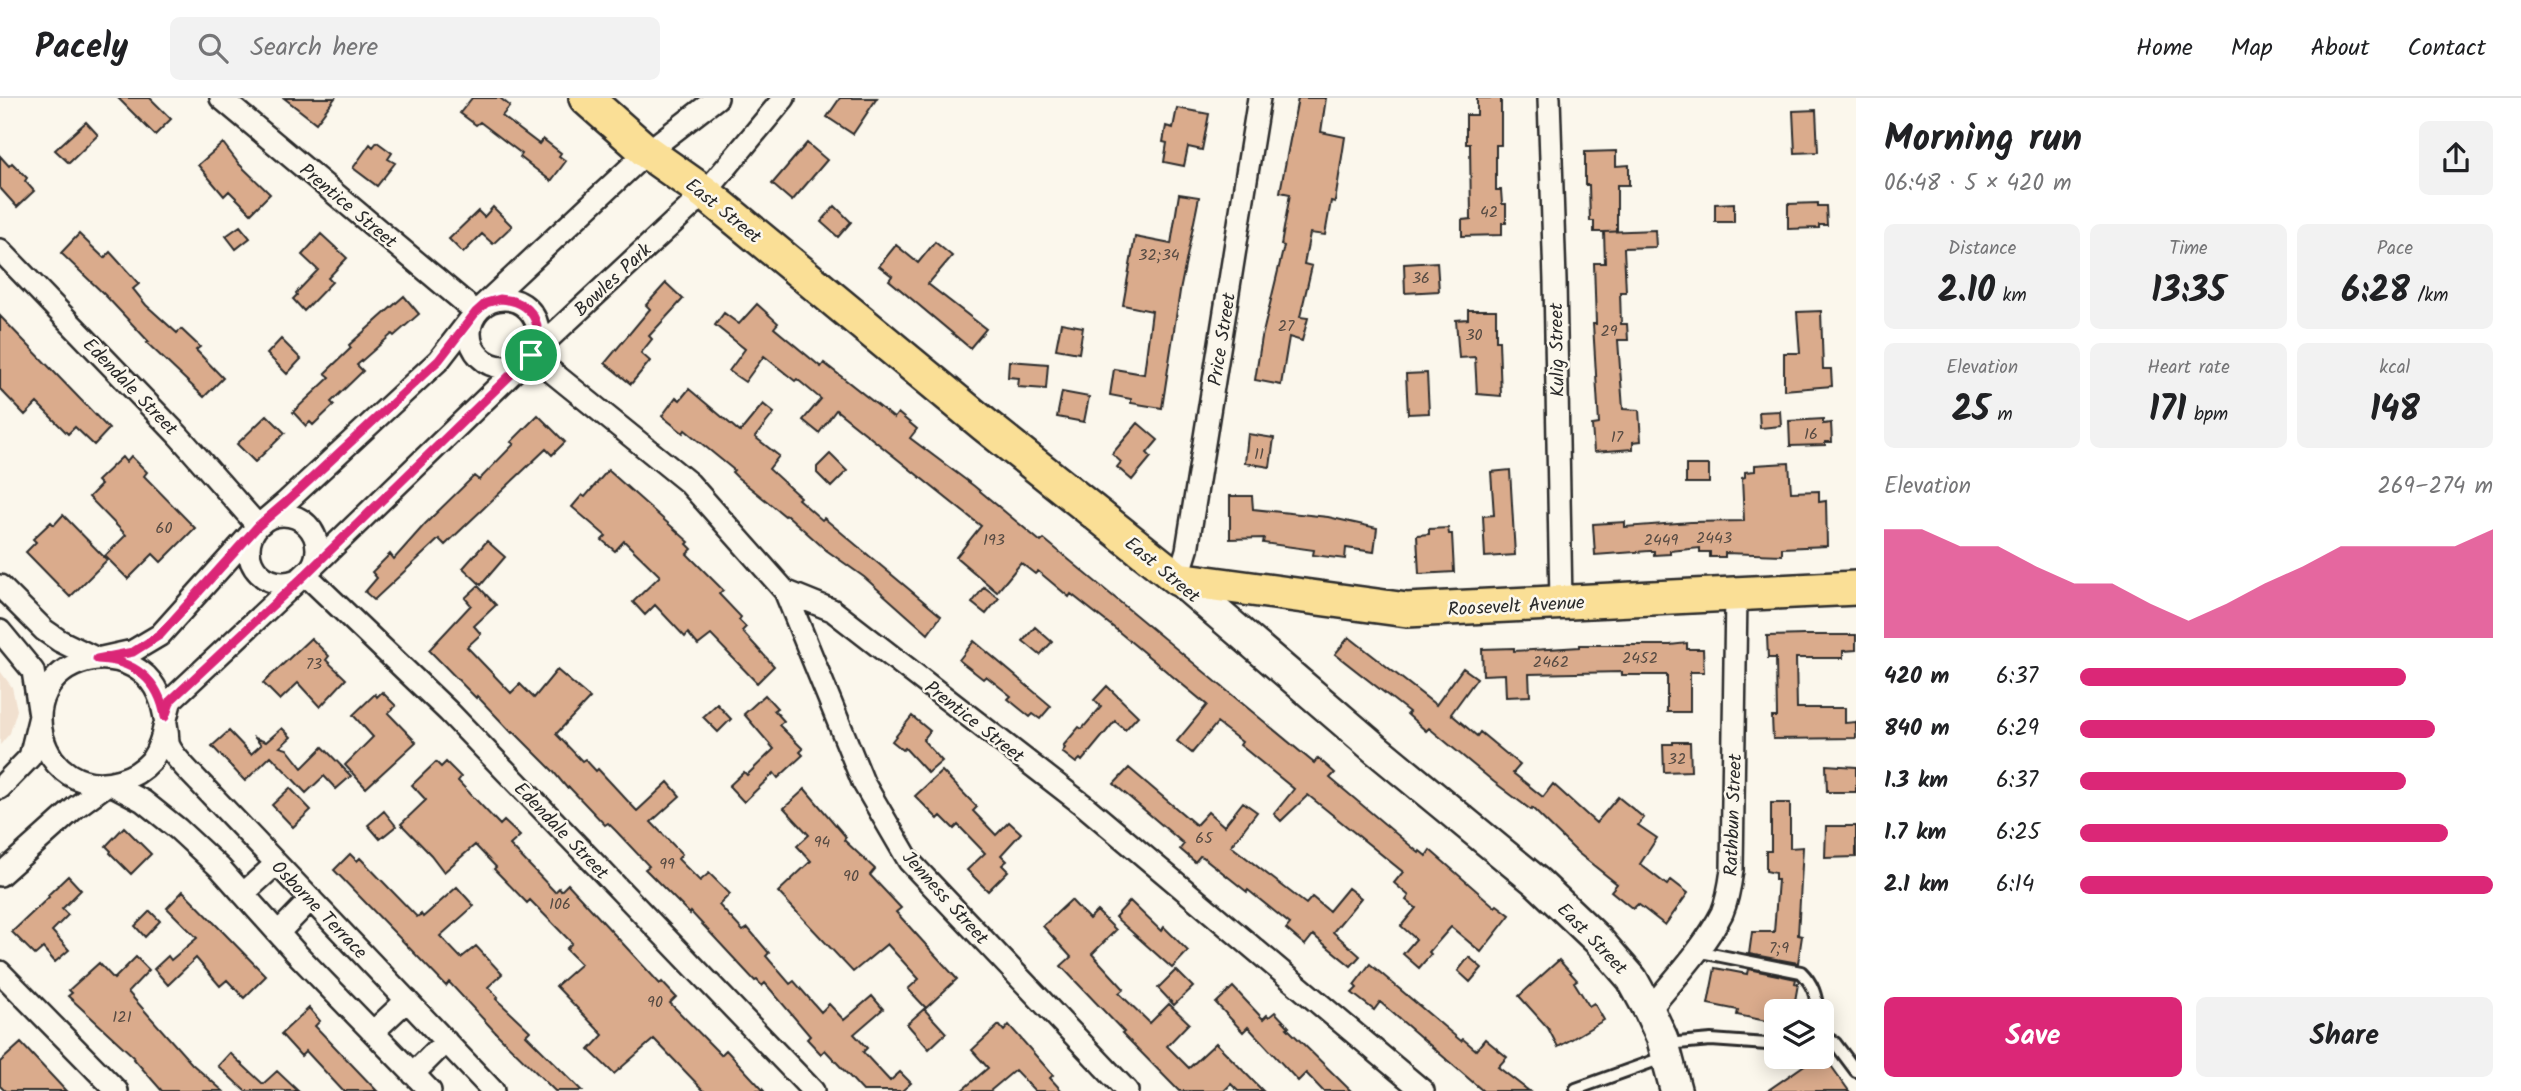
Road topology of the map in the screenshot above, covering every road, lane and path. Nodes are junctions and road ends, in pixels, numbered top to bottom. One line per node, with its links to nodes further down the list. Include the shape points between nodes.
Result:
1 (221, 98): 10 (street, Prentice Street)
2 (586, 98): 7 (main road, East Street)
3 (717, 98): 7 (street)
4 (783, 98): 8 (street, Bowles Park)
5 (1259, 98): 14 (street, Price Street, via 1187,550)
6 (1549, 98): 19 (street, Kulig Street)
7 (648, 152): 8 (main road, East Street); 10 (street)
8 (705, 193): 11 (street, Bowles Park); 14 (main road, East Street)
9 (0, 250): 12 (street, Edendale Street, via 178,435)
10 (476, 312): 11 (street, via 469,328 471,346 482,360 499,368 517,366); 11 (street, via 500,299 525,306 538,329); 12 (street, via 439,360)
11 (531, 355): 13 (street, Bowles Park); 17 (street, Prentice Street, via 689,483)
12 (258, 526): 13 (street, via 249,546 250,558 262,576 284,583); 13 (street, via 279,515 303,521 316,541 317,553); 21 (street, via 160,635 133,652)
13 (305, 575): 23 (street, Bowles Park, via 171,700); 47 (street, Edendale Street, via 449,712)
14 (1178, 579): 19 (main road, Roosevelt Avenue, via 1407,610); 35 (main road, East Street, via 1537,882 1598,940 1632,979)
15 (0, 586): 21 (street, via 44,630)
16 (1856, 588): 18 (main road, Roosevelt Avenue)
17 (785, 592): 48 (street, Jenness Street, via 863,782 909,861); 49 (street, Prentice Street, via 832,610 1086,807)
18 (1736, 594): 19 (main road, Roosevelt Avenue); 31 (street, Rathbun Street, via 1732,870 1722,912)
19 (1560, 603)
20 (0, 631): 22 (street, via 33,671)
21 (97, 659): 22 (street, via 73,666 54,681); 23 (street, via 119,661 139,670 160,696)
22 (40, 716): 24 (street, via 43,743 59,766 82,780); 25 (street, via 30,757)
23 (165, 717): 24 (street, Bowles Park, via 162,741 150,761 132,776); 26 (street, Osborne Terrace, via 169,746)
24 (109, 783): 27 (street, Bowles Park); 28 (street, via 161,815)
25 (0, 788)
26 (276, 863): 28 (street); 29 (street, Osborne Terrace)
27 (0, 876)
28 (243, 894): 30 (street)
29 (312, 899): 30 (street); 34 (street, Osborne Terrace)
30 (278, 933): 36 (street)
31 (1696, 951): 33 (lane, via 1801,972 1810,981); 35 (street, Rathbun Street)
32 (0, 972): 44 (street)
33 (1816, 999)
34 (407, 1000): 36 (street); 37 (street, Osborne Terrace)
35 (1649, 1010): 40 (main road, East Street)
36 (373, 1032): 42 (street)
37 (446, 1041): 42 (street); 46 (street, Osborne Terrace)
38 (1834, 1042): 41 (lane)
39 (1764, 1044): 40 (lane, via 1711,1040)
40 (1666, 1050): 43 (lane); 50 (main road, East Street)
41 (1856, 1071)
42 (413, 1074): 45 (street)
43 (1576, 1089)
44 (117, 1091)
45 (430, 1091)
46 (494, 1091)
47 (813, 1091)
48 (1127, 1091)
49 (1423, 1091)
50 (1676, 1091)

